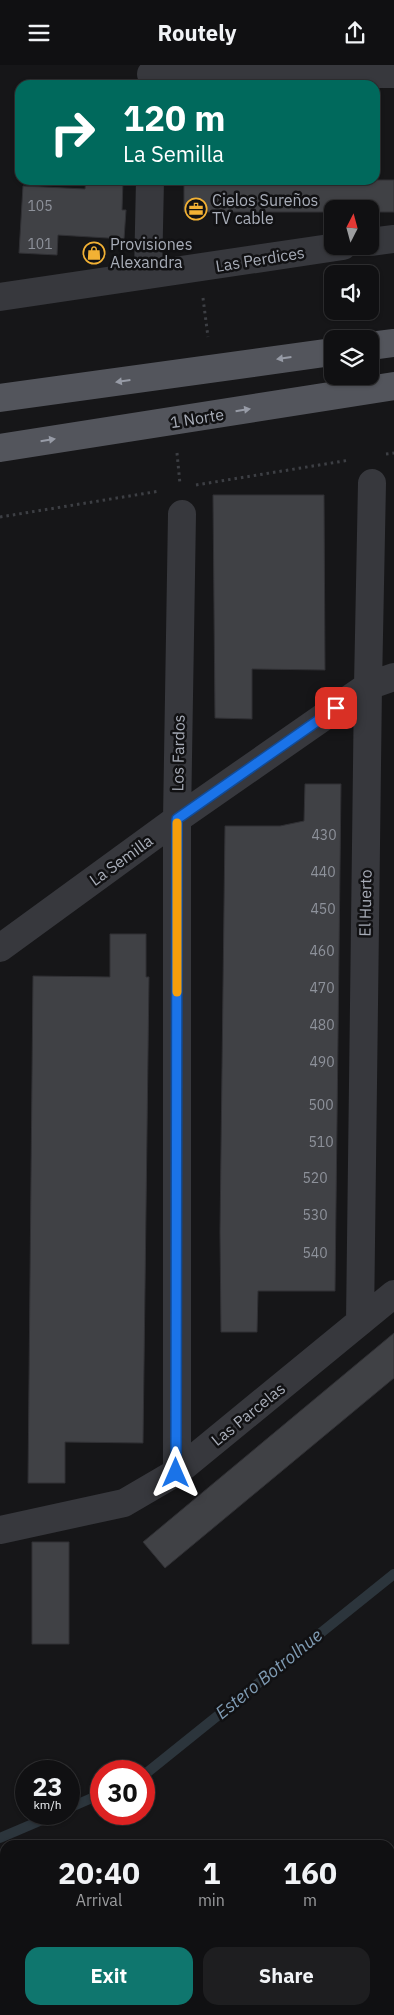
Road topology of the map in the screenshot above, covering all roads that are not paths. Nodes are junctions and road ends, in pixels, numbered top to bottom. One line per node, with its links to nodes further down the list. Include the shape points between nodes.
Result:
1 (394, 74): 2 (street)
2 (151, 75)
3 (150, 185): 7 (street)
4 (394, 239): 5 (street)
5 (379, 241)
6 (324, 249): 7 (street, Las Perdices)
7 (148, 275): 8 (street, Las Perdices)
8 (0, 297)
9 (394, 343): 10 (main road)
10 (379, 345)
11 (324, 352): 13 (main road, one-way to 13)
12 (394, 386): 14 (main road, 1 Norte, one-way to 12)
13 (0, 398)
14 (0, 447)
15 (372, 483): 18 (street, El Huerto)
16 (182, 514): 19 (street, Los Fardos)
17 (394, 677): 18 (street, La Semilla)
18 (368, 686): 19 (street, La Semilla); 22 (street, El Huerto)
19 (177, 819): 20 (street, La Semilla); 23 (street, Los Fardos)
20 (0, 948)
21 (394, 1294): 22 (street, Las Parcelas)
22 (360, 1322): 23 (street, Las Parcelas)
23 (176, 1473): 24 (street, Las Parcelas, via 124,1503)
24 (0, 1530)

